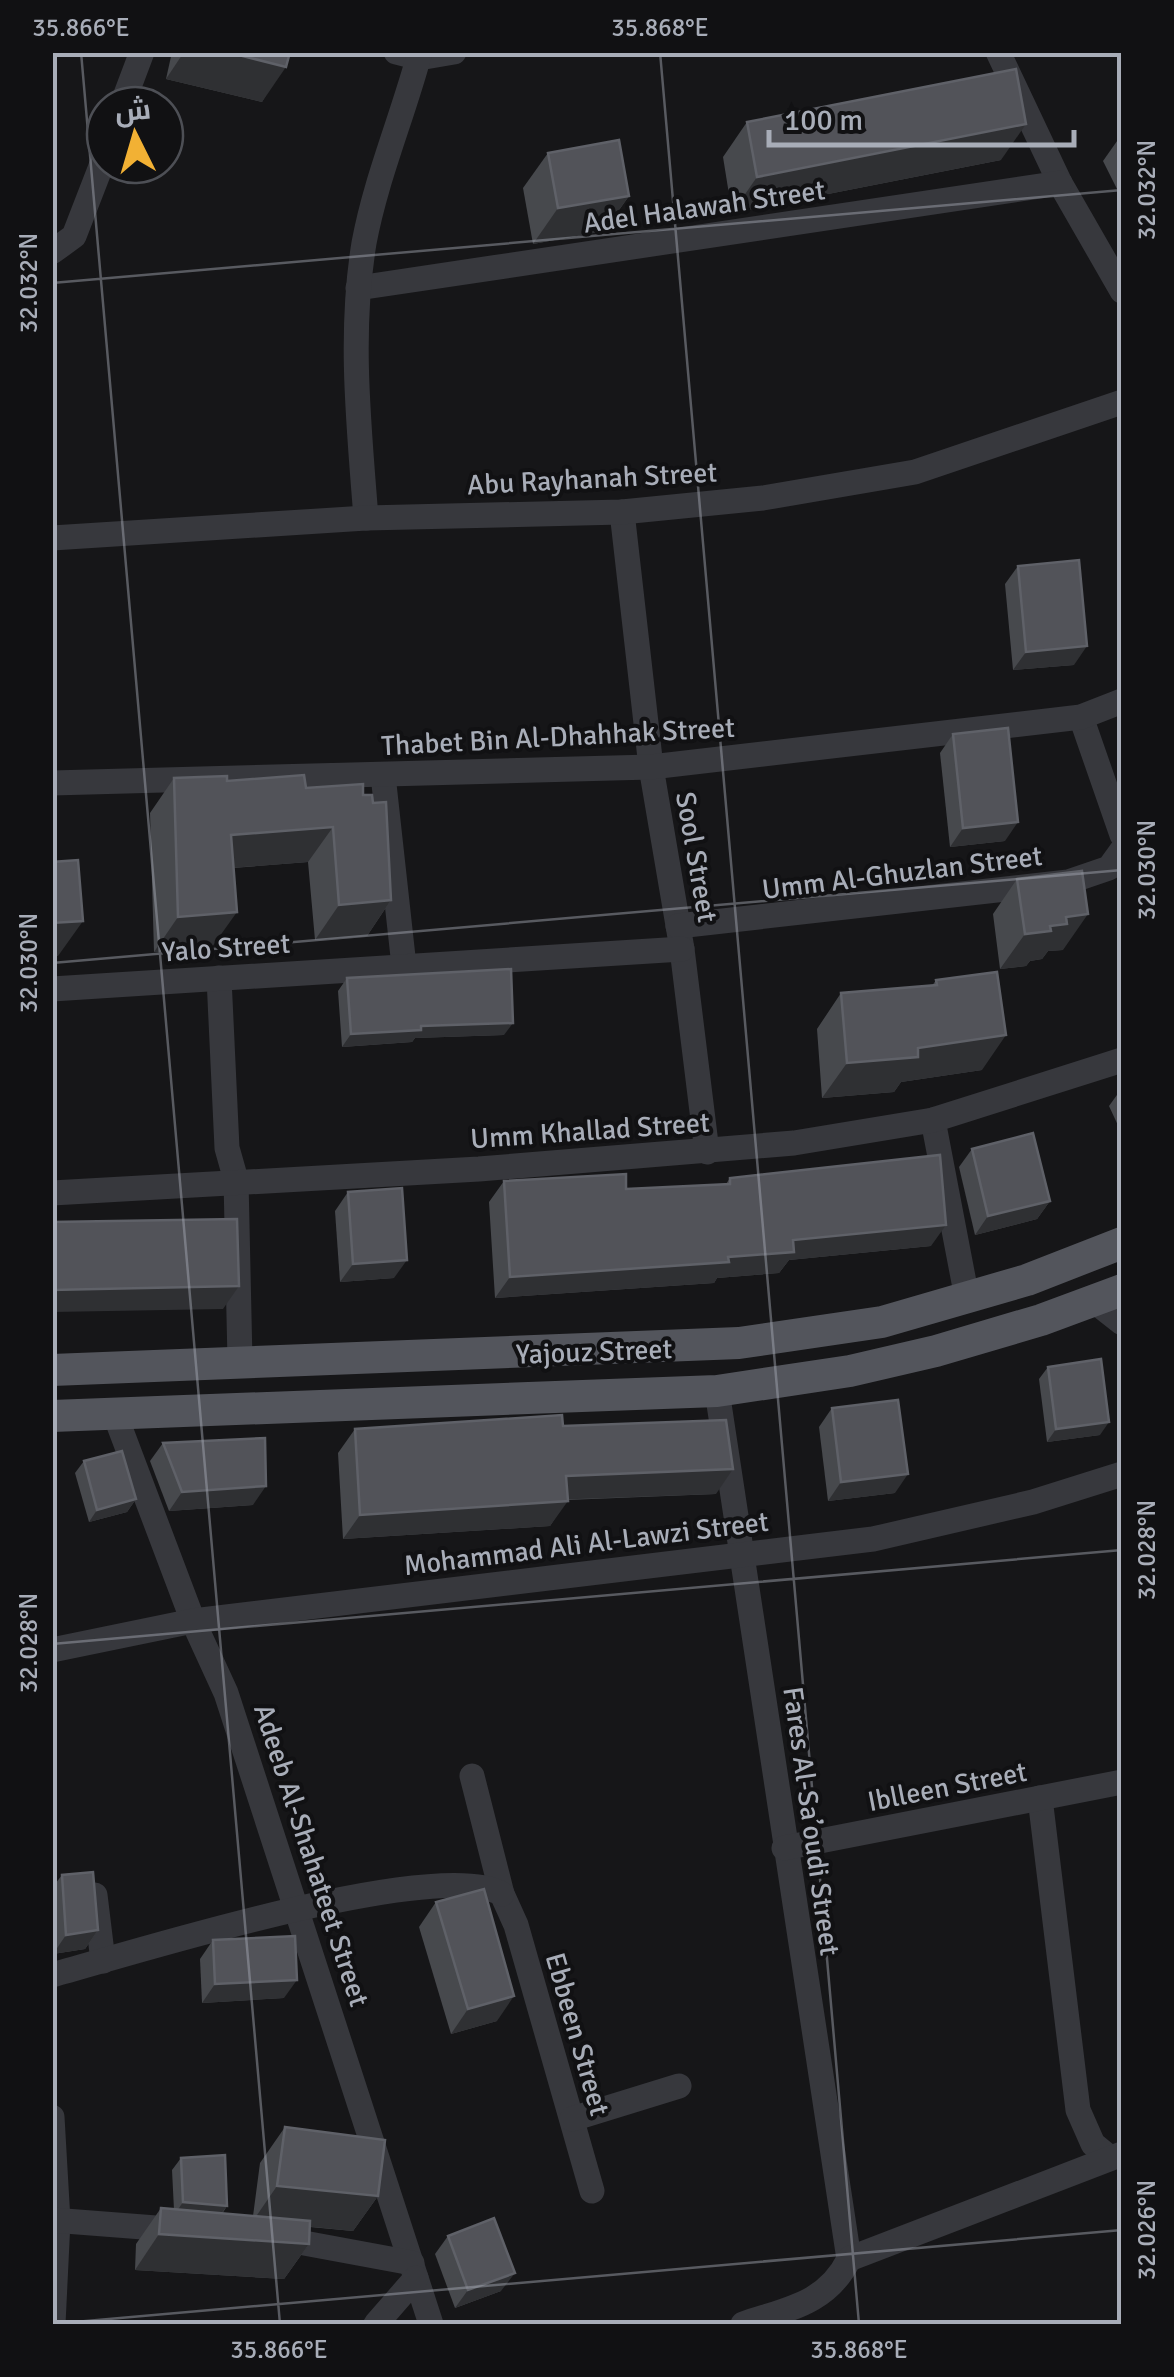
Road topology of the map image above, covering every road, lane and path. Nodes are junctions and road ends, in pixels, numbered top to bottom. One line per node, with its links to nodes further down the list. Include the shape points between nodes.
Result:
1 (142, 52): 5 (street)
2 (454, 52): 4 (street)
3 (998, 52): 6 (street)
4 (412, 54): 9 (street)
5 (130, 85)
6 (1060, 183): 9 (street, Adel Halawah Street); 10 (street)
7 (94, 185): 8 (street, via 74,236)
8 (52, 252)
9 (358, 288): 13 (street)
10 (1122, 291)
11 (1122, 402): 12 (street, Abu Rayhanah Street, via 915,472 763,498)
12 (622, 512): 13 (street, Abu Rayhanah Street); 17 (street, Sool Street)
13 (366, 518): 14 (street, Abu Rayhanah Street)
14 (52, 538)
15 (1122, 701): 16 (street, Thabet Bin Al-Dhahhak Street)
16 (1081, 718): 17 (street, Thabet Bin Al-Dhahhak Street); 20 (street)
17 (651, 767): 18 (street, Thabet Bin Al-Dhahhak Street); 22 (street, Sool Street)
18 (383, 776): 19 (street, Thabet Bin Al-Dhahhak Street); 23 (street)
19 (52, 783)
20 (1122, 835)
21 (1122, 850): 22 (street, Umm Al-Ghuzlan Street, via 1109,868 1068,882)
22 (680, 938): 23 (street, Yalo Street); 28 (street, Sool Street)
23 (404, 966): 24 (street, Yalo Street)
24 (219, 978): 25 (street, Yalo Street); 29 (street, via 227,1148)
25 (52, 989)
26 (1122, 1060): 27 (street, Umm Khallad Street)
27 (933, 1120): 28 (street, Umm Khallad Street); 33 (street)
28 (708, 1152): 29 (street, Umm Khallad Street)
29 (236, 1180): 30 (street, Umm Khallad Street); 35 (street)
30 (52, 1192)
31 (1122, 1244): 33 (main road, Yajouz Street)
32 (1108, 1296): 34 (street); 37 (main road, Yajouz Street, via 902,1359)
33 (967, 1298): 35 (main road, Yajouz Street, via 882,1322 674,1349)
34 (1122, 1323)
35 (240, 1361): 36 (main road, Yajouz Street)
36 (52, 1370)
37 (717, 1391): 38 (main road, Yajouz Street); 41 (street, Fares Al-Sa’oudi Street)
38 (114, 1412): 39 (main road, Yajouz Street); 42 (street, Adeeb Al-Shahateet Street)
39 (52, 1416)
40 (1122, 1474): 41 (street, Mohammad Ali Al-Lawzi Street, via 873,1539)
41 (744, 1554): 42 (street, Mohammad Ali Al-Lawzi Street); 47 (street, Fares Al-Sa’oudi Street)
42 (193, 1621): 43 (street, Mohammad Ali Al-Lawzi Street); 50 (street, Adeeb Al-Shahateet Street, via 226,1693)
43 (52, 1650)
44 (472, 1776): 49 (street, Ebbeen Street)
45 (1122, 1782): 46 (street, Iblleen Street)
46 (1040, 1798): 47 (street, Iblleen Street); 56 (street, via 1078,2110 1093,2144)
47 (784, 1848): 61 (street, Fares Al-Sa’oudi Street)
48 (95, 1894): 51 (street)
49 (502, 1894): 50 (street, via 474,1884); 55 (street, Ebbeen Street)
50 (299, 1907): 51 (street); 62 (street, Adeeb Al-Shahateet Street)
51 (103, 1961): 52 (street)
52 (52, 1975)
53 (679, 2086): 55 (street)
54 (52, 2117): 58 (street)
55 (572, 2120): 57 (street, Ebbeen Street)
56 (1116, 2156): 61 (street)
57 (592, 2191)
58 (55, 2220): 59 (street); 63 (street)
59 (206, 2232)
60 (243, 2235): 62 (street, via 317,2243)
61 (849, 2259): 66 (street, via 826,2293)
62 (414, 2270): 64 (street); 65 (street, Adeeb Al-Shahateet Street)
63 (53, 2324)
64 (376, 2324)
65 (431, 2324)
66 (743, 2324)

